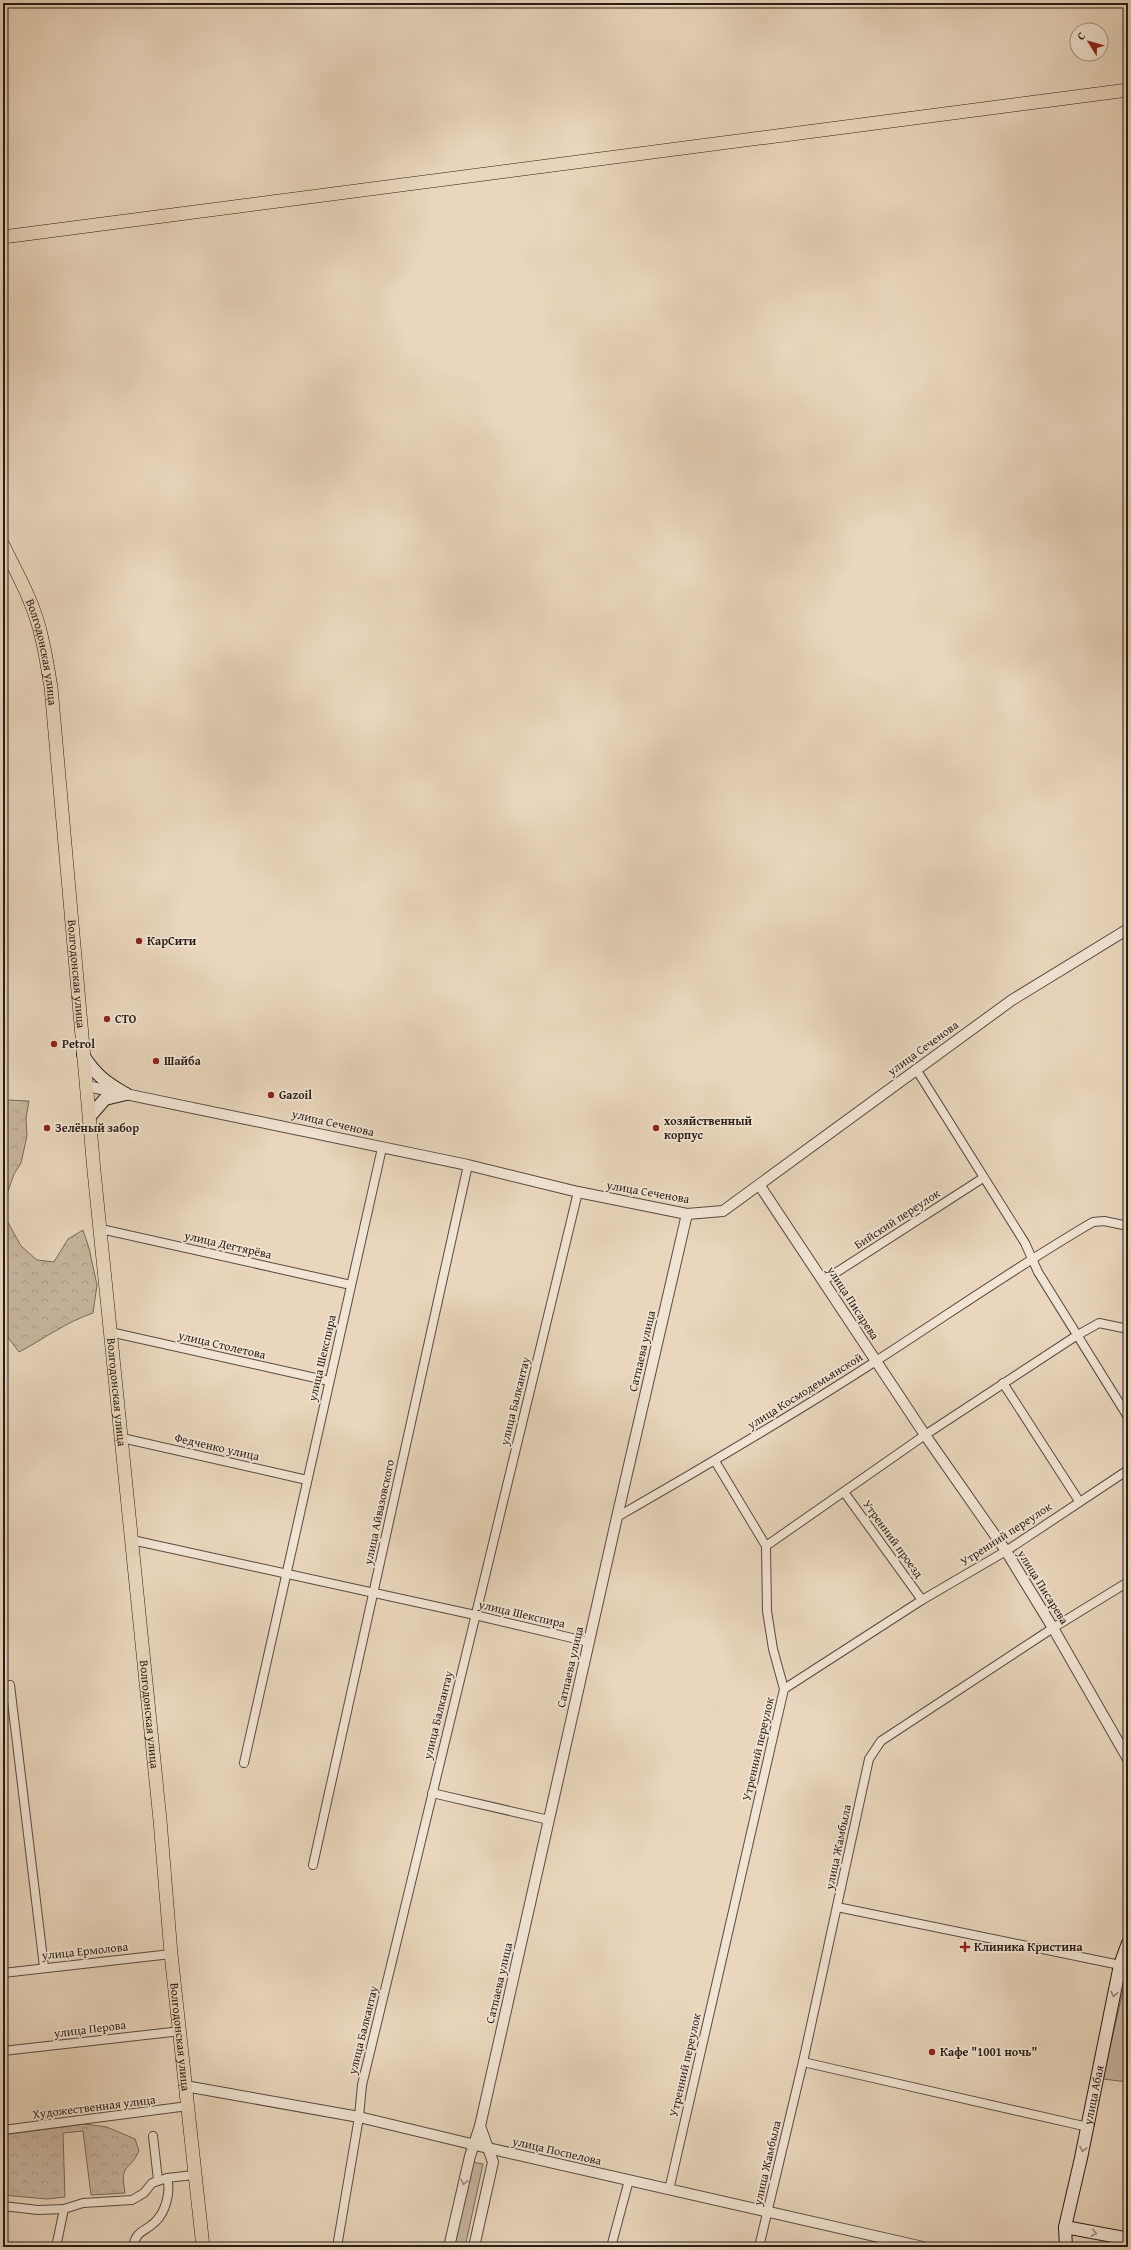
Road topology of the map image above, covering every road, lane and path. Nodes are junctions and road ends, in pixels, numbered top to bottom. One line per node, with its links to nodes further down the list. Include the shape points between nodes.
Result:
1 (1128, 90): 2 (main road)
2 (3, 237)
3 (3, 545): 5 (main road, Волгодонская улица, via 34,612 42,638 51,687)
4 (1128, 929): 6 (street, улица Сеченова, via 1012,1000)
5 (83, 1055): 7 (main road, Волгодонская улица); 8 (main road, via 104,1081)
6 (916, 1069): 12 (street); 13 (street, улица Сеченова)
7 (87, 1086): 8 (street, улица Сеченова); 9 (main road, Волгодонская улица)
8 (126, 1094): 9 (main road, via 105,1099); 10 (street, улица Сеченова, via 302,1129)
9 (90, 1116): 17 (main road, Волгодонская улица)
10 (382, 1148): 11 (street, улица Сеченова); 20 (street, улица Шекспира)
11 (468, 1165): 14 (street, улица Сеченова); 41 (street, улица Айвазовского)
12 (983, 1178): 18 (street); 19 (street, Бийский переулок)
13 (760, 1186): 15 (street, улица Сеченова, via 723,1211); 19 (street, улица Писарева)
14 (578, 1192): 15 (street, улица Сеченова); 43 (street, улица Балкантау)
15 (688, 1214): 35 (street, Сатпаева улица)
16 (1128, 1226): 18 (street, улица Космодемьянской, via 1104,1221 1093,1222)
17 (101, 1229): 20 (street, улица Дегтярёва); 22 (main road, Волгодонская улица)
18 (1032, 1258): 23 (street); 24 (street, улица Космодемьянской)
19 (823, 1281): 24 (street, улица Писарева)
20 (351, 1285): 25 (street, улица Шекспира)
21 (1128, 1329): 23 (street, via 1099,1323)
22 (110, 1332): 25 (street, улица Столетова); 29 (main road, Волгодонская улица)
23 (1076, 1336): 26 (street); 27 (street)
24 (876, 1361): 28 (street, улица Писарева); 30 (street, улица Космодемьянской)
25 (329, 1381): 32 (street, улица Шекспира)
26 (1004, 1383): 28 (street); 34 (street)
27 (1128, 1417)
28 (925, 1435): 33 (street); 38 (street, улица Писарева)
29 (122, 1438): 32 (street, Федченко улица); 36 (main road, Волгодонская улица)
30 (715, 1461): 35 (street, улица Космодемьянской); 37 (street)
31 (1128, 1470): 34 (street, Утренний переулок)
32 (307, 1480): 39 (street, улица Шекспира)
33 (844, 1492): 37 (street); 42 (street, Утренний проезд)
34 (1079, 1501): 38 (street, Утренний переулок)
35 (617, 1517): 45 (street, Сатпаева улица)
36 (132, 1540): 39 (street, улица Шекспира); 55 (main road, Волгодонская улица)
37 (766, 1546): 47 (street, via 767,1611 773,1649)
38 (1006, 1551): 42 (street, Утренний переулок); 44 (street, улица Писарева)
39 (286, 1573): 41 (street, улица Шекспира); 49 (street, улица Шекспира)
40 (1128, 1582): 44 (street, улица Жамбыла)
41 (373, 1593): 43 (street, улица Шекспира); 52 (street, улица Айвазовского)
42 (922, 1600): 47 (street, Утренний переулок)
43 (475, 1615): 45 (street, улица Шекспира); 50 (street, улица Балкантау)
44 (1053, 1628): 48 (street, улица Писарева); 53 (street, улица Жамбыла, via 881,1741 869,1759)
45 (589, 1642): 51 (street, Сатпаева улица)
46 (10, 1685): 57 (street)
47 (784, 1689): 74 (street, Утренний переулок)
48 (1128, 1759)
49 (244, 1763)
50 (432, 1793): 51 (street); 64 (street, улица Балкантау, via 362,2085)
51 (549, 1820): 65 (street, Сатпаева улица)
52 (313, 1865)
53 (837, 1907): 56 (street); 61 (street, улица Жамбыла)
54 (1128, 1943): 56 (main road, улица Абая)
55 (171, 1954): 57 (street, улица Ермолова); 59 (main road, Волгодонская улица)
56 (1120, 1965): 66 (main road, улица Абая, one-way to 66)
57 (44, 1967): 58 (street, улица Ермолова)
58 (3, 1973)
59 (181, 2031): 60 (street, улица Перова); 62 (main road, Волгодонская улица)
60 (3, 2051)
61 (803, 2062): 66 (street); 77 (street, улица Жамбыла)
62 (185, 2086): 63 (main road, Волгодонская улица); 64 (street, улица Поспелова)
63 (188, 2106): 67 (street, Художественная улица); 71 (main road, Волгодонская улица)
64 (359, 2116): 69 (street, улица Поспелова); 83 (street, улица Балкантау)
65 (480, 2126): 69 (street, Сатпаева улица); 70 (street)
66 (1088, 2127): 78 (main road, улица Абая, one-way to 78)
67 (3, 2130)
68 (153, 2136): 72 (street)
69 (474, 2144): 70 (street, улица Поспелова); 84 (street, Сатпаева улица, one-way to 84)
70 (488, 2148): 73 (street, улица Поспелова); 85 (street, via 493,2162)
71 (194, 2175): 72 (street); 82 (main road, Волгодонская улица)
72 (163, 2179): 76 (street, via 152,2183 144,2193 132,2200 83,2203); 81 (street, via 169,2187 163,2211 155,2223 143,2229 134,2241)
73 (629, 2180): 74 (street, улица Поспелова); 86 (street)
74 (669, 2190): 77 (street, улица Поспелова)
75 (3, 2206): 76 (street, via 38,2210)
76 (64, 2209): 80 (street)
77 (767, 2212): 87 (street, улица Жамбыла); 88 (street, улица Поспелова)
78 (1065, 2227): 79 (main road, one-way to 79); 89 (main road, улица Абая)
79 (1126, 2237): 90 (main road)
80 (56, 2247)
81 (133, 2247)
82 (203, 2247)
83 (337, 2247)
84 (449, 2247)
85 (474, 2247)
86 (611, 2247)
87 (759, 2247)
88 (922, 2247)
89 (1066, 2247)
90 (1112, 2247)

